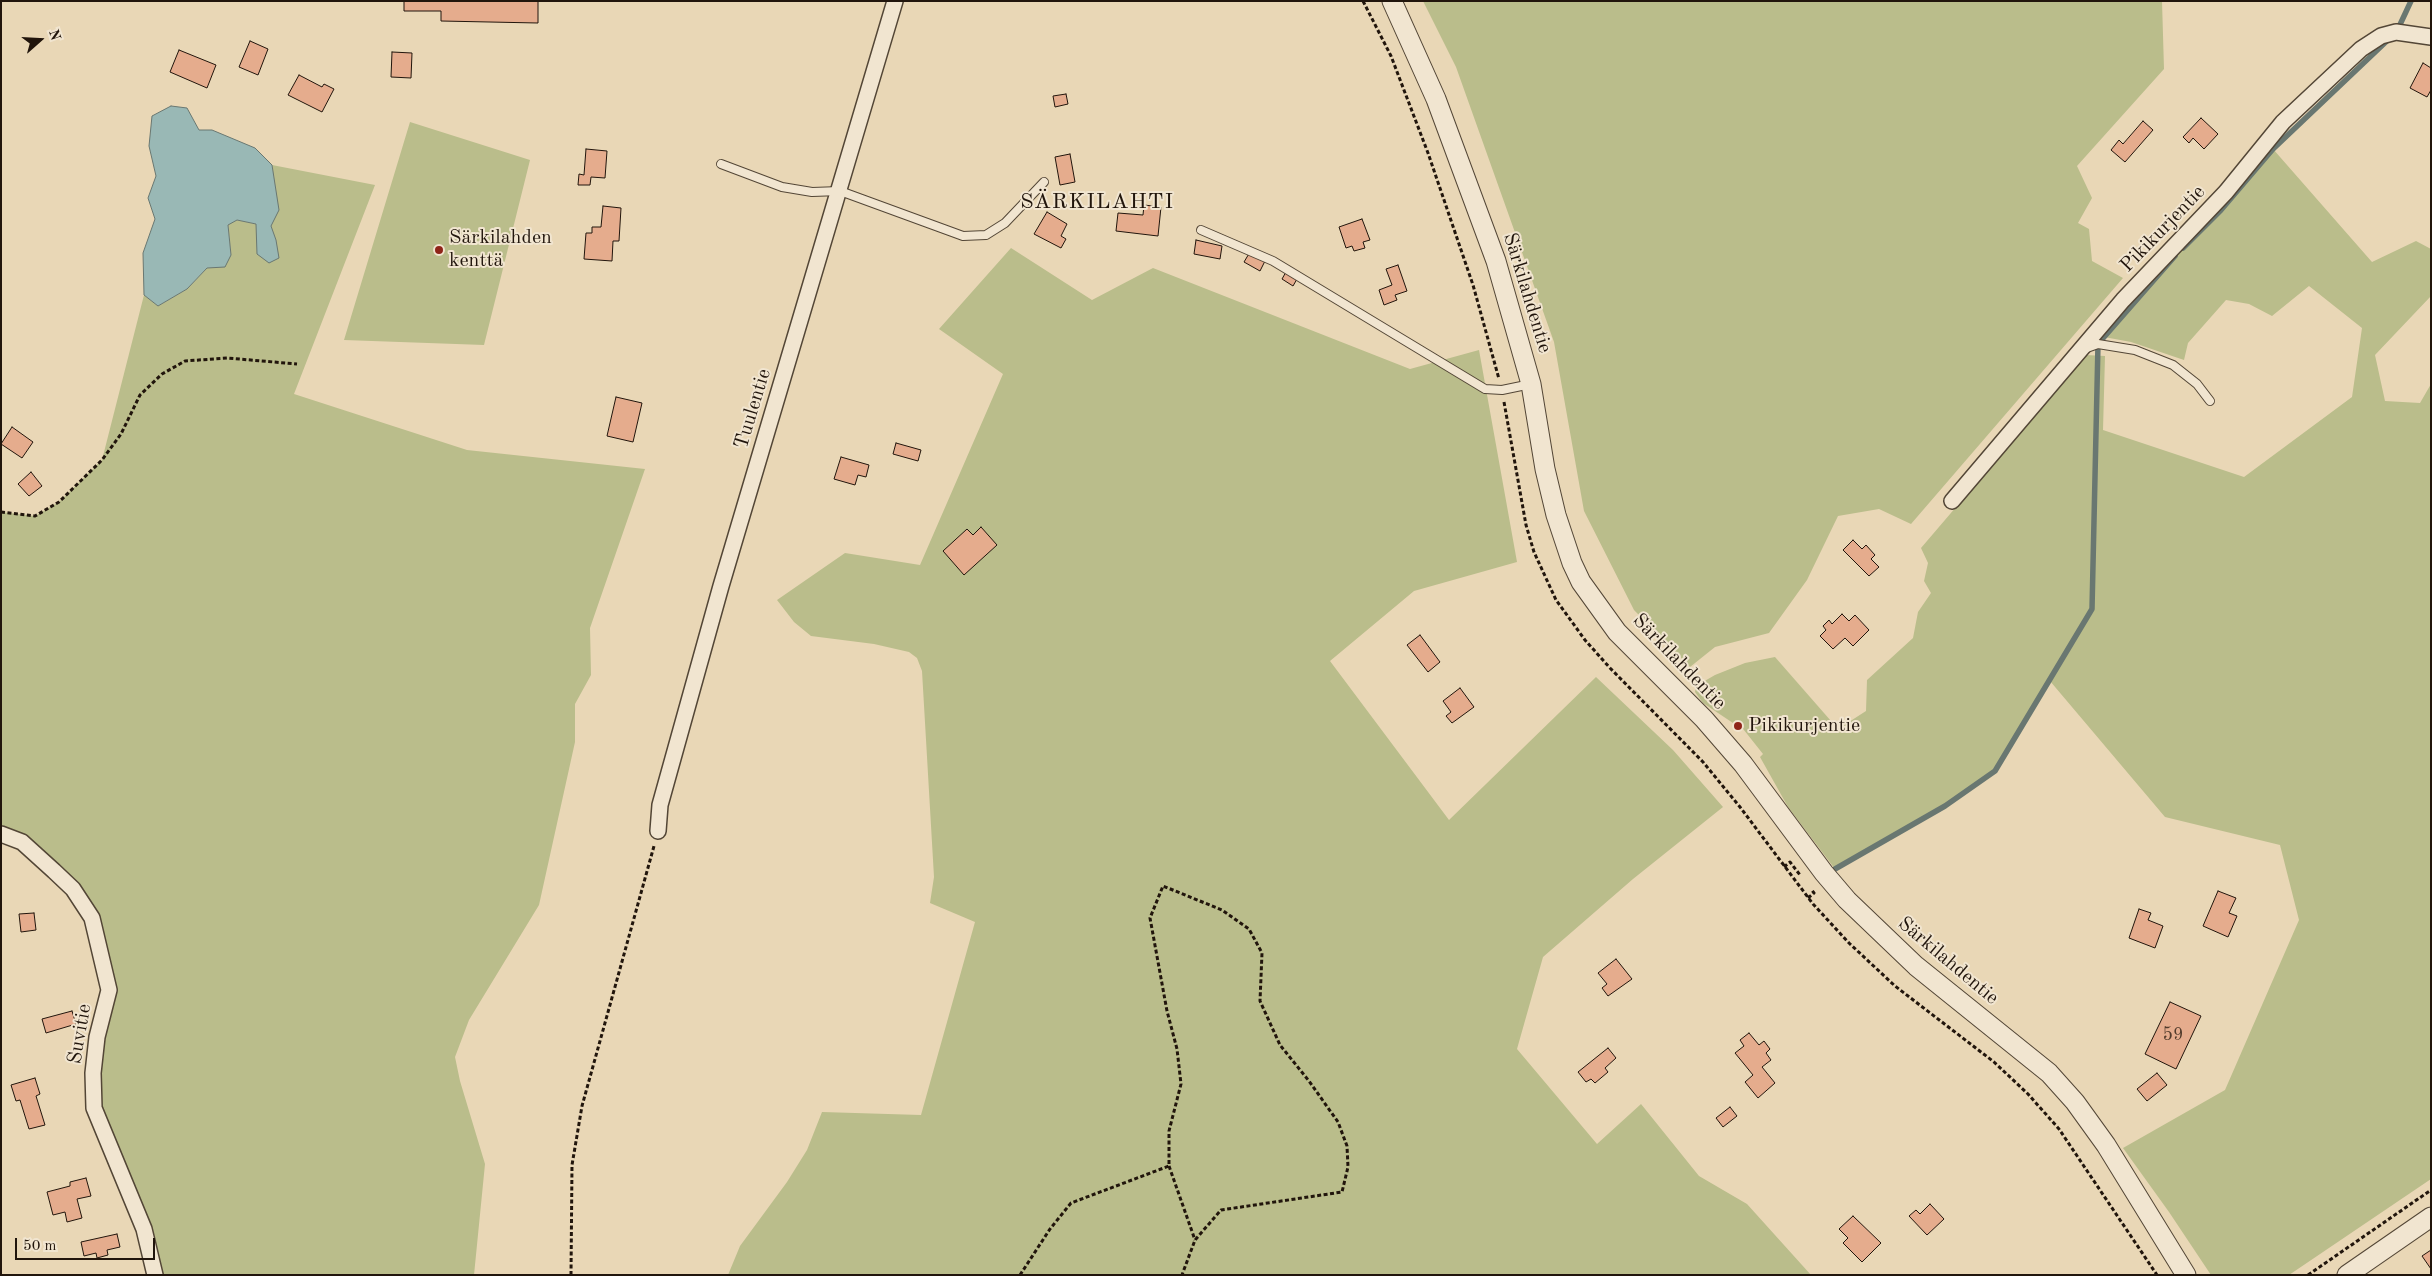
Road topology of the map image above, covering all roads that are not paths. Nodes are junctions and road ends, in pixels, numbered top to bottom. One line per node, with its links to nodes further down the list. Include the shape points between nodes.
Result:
1 (895, 1): 6 (street, Tuulentie)
2 (1392, 1): 9 (street, Särkilahdentie, via 1436,99 1496,261)
3 (2431, 36): 8 (street, Pikikurjentie, via 2396,32 2380,36 2360,49 2283,122 2226,192 2122,300)
4 (721, 164): 6 (lane, via 782,187 812,192)
5 (1044, 182): 6 (lane, via 1005,223 986,235 963,236)
6 (840, 191): 12 (street, Tuulentie, via 721,586 660,805)
7 (1201, 230): 9 (lane, via 1273,261 1485,389 1502,390)
8 (2080, 350): 10 (lane, via 2098,344 2134,350 2173,364 2197,384); 11 (street, Pikikurjentie)
9 (1531, 384): 16 (street, Särkilahdentie, via 1545,469 1563,539 1599,610 1738,758 1828,879 1872,926 2049,1074 2075,1102 2106,1145)
10 (2210, 401)
11 (1952, 501)
12 (658, 831)
13 (1, 834): 15 (street, Suvitie, via 22,842 54,871 73,889 92,918 109,990 96,1046 94,1108 144,1229)
14 (2431, 1217): 17 (street)
15 (155, 1275)
16 (2186, 1275)
17 (2347, 1275)

